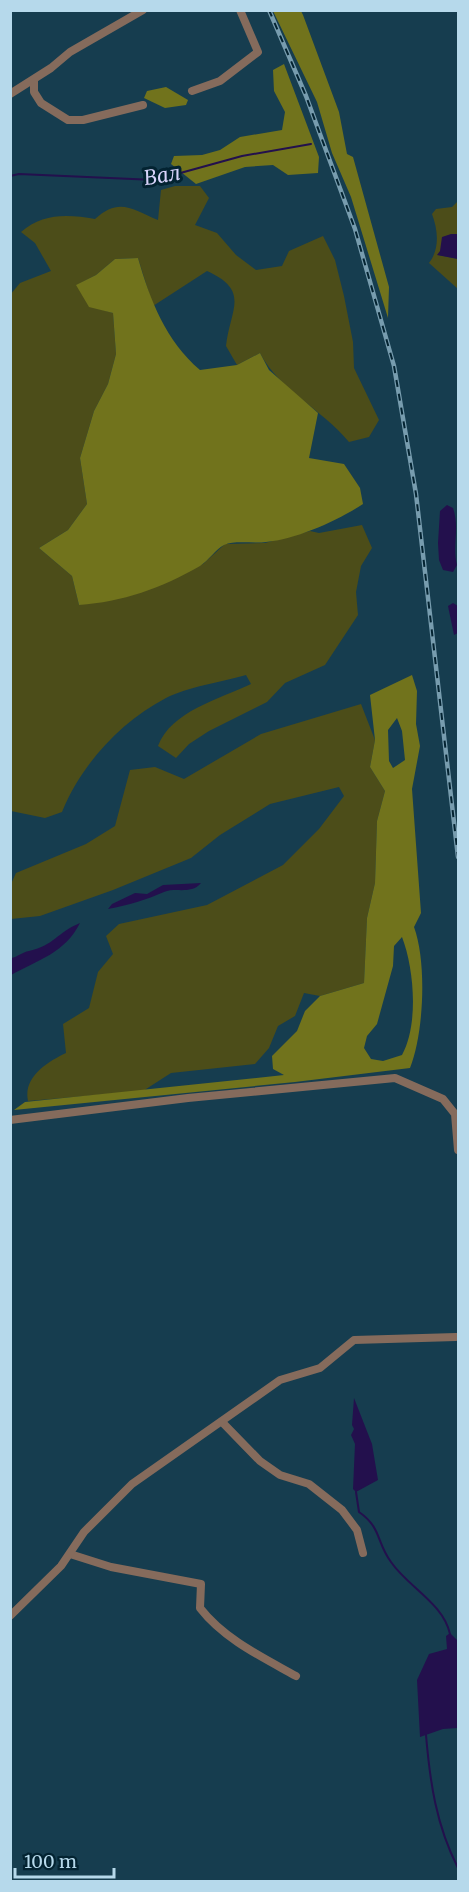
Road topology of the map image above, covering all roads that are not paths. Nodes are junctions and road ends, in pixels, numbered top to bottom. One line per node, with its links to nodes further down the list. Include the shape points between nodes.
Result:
1 (143, 10): 3 (street, via 70,52)
2 (240, 10): 4 (street, via 258,52 220,81)
3 (34, 80): 5 (street); 6 (street, via 34,92 41,103 68,120)
4 (192, 91)
5 (10, 94)
6 (143, 105)
7 (10, 1120): 8 (street, via 395,1078 443,1099 455,1114)
8 (459, 1150)
9 (458, 1338): 10 (street, via 354,1340 320,1368 280,1380)
10 (222, 1422): 11 (street, via 260,1461 280,1475 309,1484 342,1510 357,1530); 12 (street, via 132,1485 84,1532)
11 (363, 1553)
12 (70, 1554): 13 (street); 14 (street, via 111,1567 201,1584 200,1608 209,1620 246,1648)
13 (10, 1616)
14 (296, 1676)

